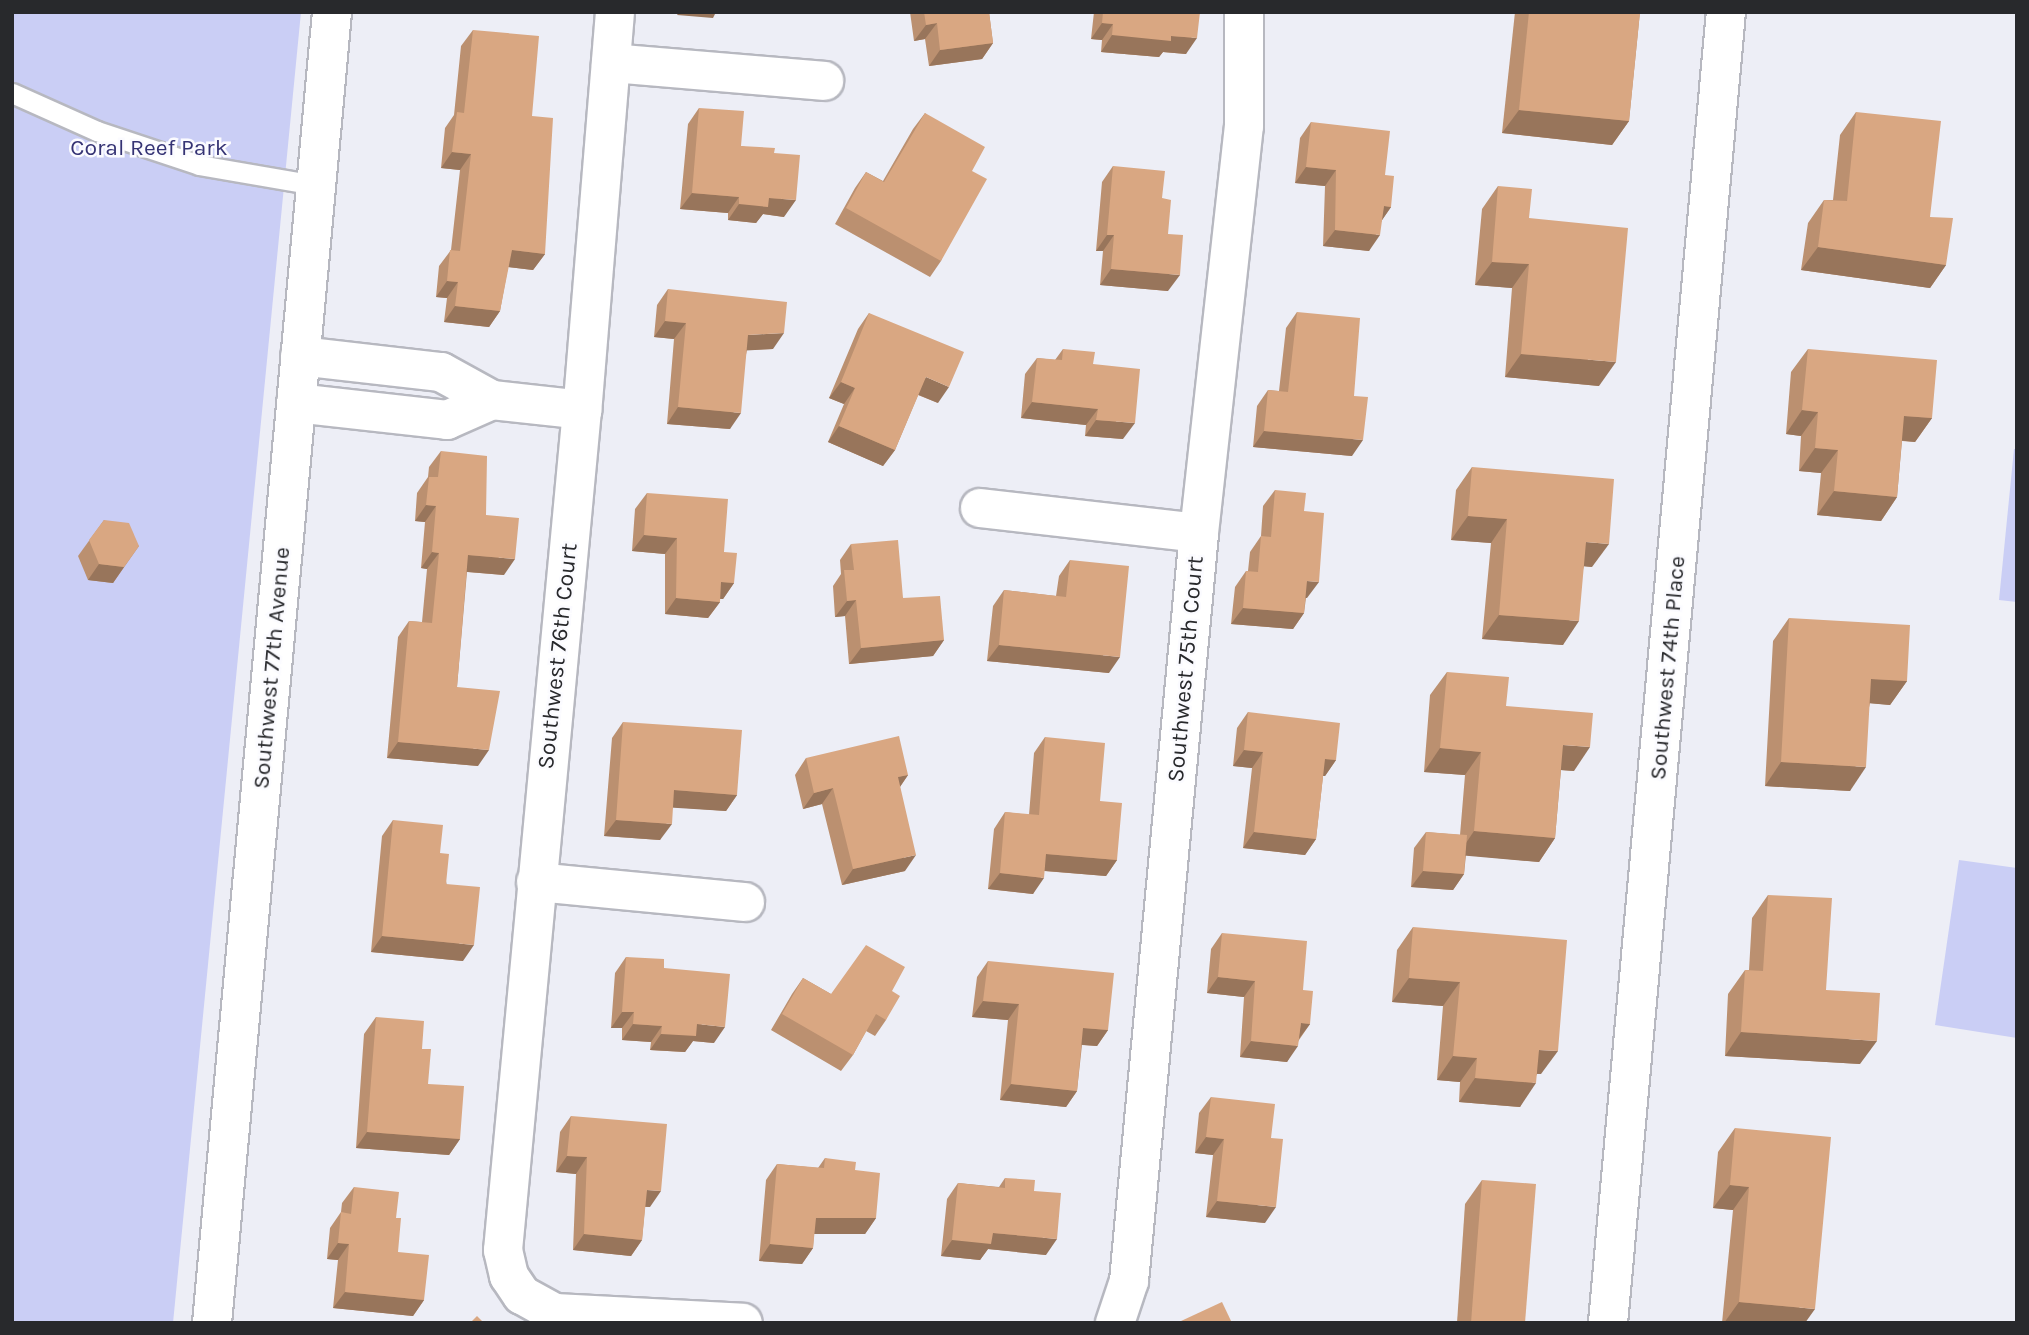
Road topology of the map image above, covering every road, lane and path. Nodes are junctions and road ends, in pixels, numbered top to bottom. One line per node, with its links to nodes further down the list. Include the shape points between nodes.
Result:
1 (332, 12): 8 (street, Southwest 77th Avenue)
2 (615, 12): 5 (street, Southwest 76th Court)
3 (1244, 12): 14 (street, Southwest 75th Court, via 1244,126)
4 (1726, 12): 20 (street, Southwest 74th Place)
5 (611, 62): 6 (street); 12 (street, Southwest 76th Court)
6 (824, 81)
7 (12, 93): 8 (lane, via 107,135 199,165)
8 (315, 185): 9 (street, Southwest 77th Avenue)
9 (300, 356): 10 (street, via 441,372); 11 (street, Southwest 77th Avenue)
10 (492, 400): 11 (street, via 447,420); 12 (street)
11 (296, 403): 17 (street, Southwest 77th Avenue)
12 (582, 410): 15 (street, Southwest 76th Court)
13 (980, 508): 14 (street)
14 (1199, 533): 19 (street, Southwest 75th Court, via 1129,1281)
15 (536, 882): 16 (street); 18 (street, Southwest 76th Court, via 503,1250 509,1276 522,1295 542,1308 570,1316)
16 (745, 902)
17 (212, 1323)
18 (743, 1323)
19 (1115, 1323)
20 (1608, 1323)

